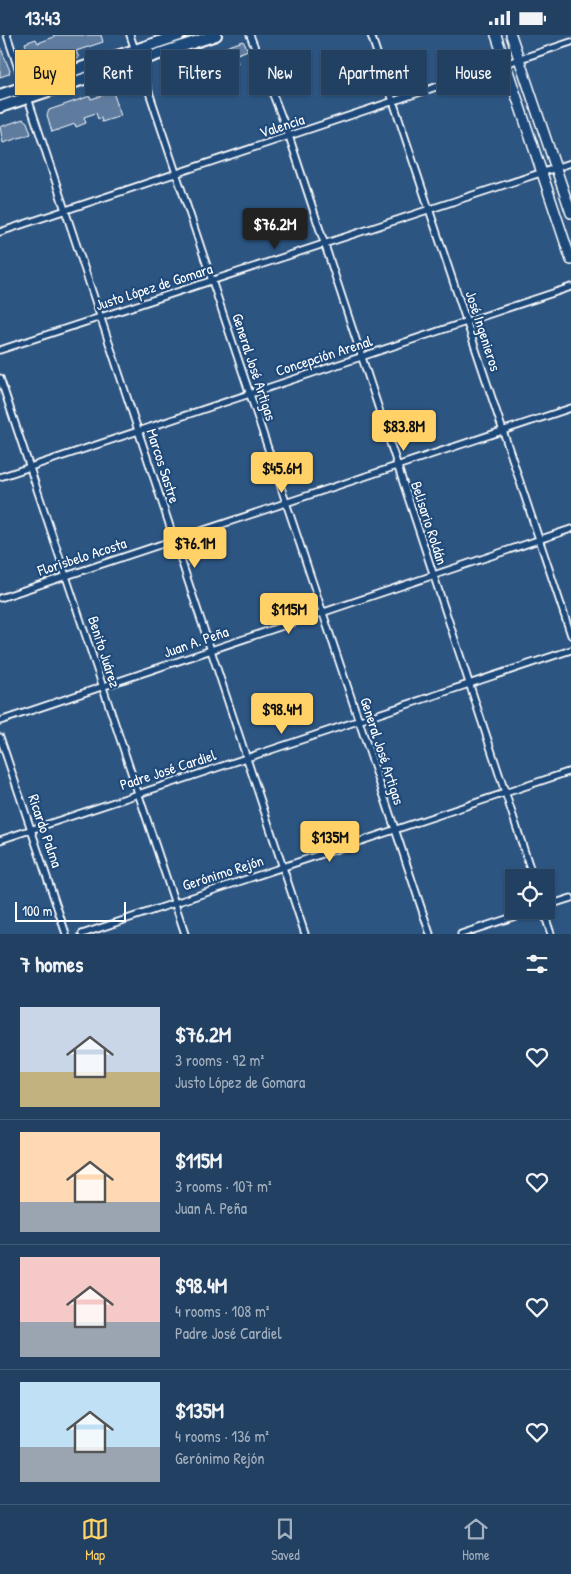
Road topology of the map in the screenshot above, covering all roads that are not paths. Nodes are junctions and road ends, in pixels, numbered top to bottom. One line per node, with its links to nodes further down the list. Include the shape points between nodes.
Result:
1 (7, 35): 13 (street, Marcos Sastre)
2 (130, 35): 10 (street, General José Artigas)
3 (180, 35): 10 (main road)
4 (216, 35): 12 (main road)
5 (250, 35): 26 (street, Belisario Roldán)
6 (371, 35): 24 (street, José Ingenieros)
7 (496, 35): 11 (main road)
8 (512, 35): 14 (main road)
9 (571, 42): 14 (street, Valencia)
10 (135, 50)
11 (501, 50)
12 (151, 57)
13 (15, 59)
14 (520, 59): 15 (street, Valencia); 28 (main road)
15 (510, 63)
16 (510, 76): 29 (main road)
17 (85, 79): 23 (main road)
18 (437, 87): 24 (street, Valencia)
19 (15, 90): 20 (main road)
20 (0, 95)
21 (27, 95): 23 (street, Marcos Sastre)
22 (150, 95): 30 (street, General José Artigas)
23 (28, 98): 25 (main road); 32 (street, Marcos Sastre)
24 (394, 101): 26 (street, Valencia); 31 (street, José Ingenieros)
25 (0, 107)
26 (289, 136): 30 (street, Valencia); 35 (street, Belisario Roldán)
27 (571, 163): 28 (street, Justo López de Gomara)
28 (556, 167): 29 (street, Justo López de Gomara); 33 (main road)
29 (542, 172): 31 (street, Justo López de Gomara); 36 (main road)
30 (176, 174): 32 (street, Valencia); 37 (street, General José Artigas)
31 (430, 209): 35 (street, Justo López de Gomara); 40 (street, José Ingenieros)
32 (66, 211): 34 (street, Valencia); 39 (street, Marcos Sastre)
33 (571, 213)
34 (0, 232)
35 (324, 244): 37 (street, Justo López de Gomara); 42 (street, Belisario Roldán)
36 (571, 259)
37 (212, 281): 39 (street, Justo López de Gomara); 44 (street, General José Artigas)
38 (571, 287): 40 (street, Concepción Arenal)
39 (101, 318): 41 (street, Justo López de Gomara); 46 (street, Marcos Sastre)
40 (467, 322): 42 (street, Concepción Arenal); 47 (street, José Ingenieros)
41 (0, 350)
42 (361, 357): 44 (street, Concepción Arenal); 48 (street, Belisario Roldán)
43 (0, 378): 49 (street, Benito Juárez)
44 (250, 394): 46 (street, Concepción Arenal); 51 (street, General José Artigas)
45 (571, 409): 47 (street, Florisbelo Acosta)
46 (138, 431): 49 (street, Concepción Arenal); 54 (street, Marcos Sastre)
47 (503, 431): 48 (street, Florisbelo Acosta); 53 (street, José Ingenieros)
48 (397, 466): 51 (street, Florisbelo Acosta); 56 (street, Belisario Roldán)
49 (30, 467): 50 (street, Concepción Arenal); 55 (street, Benito Juárez)
50 (0, 477)
51 (286, 503): 54 (street, Florisbelo Acosta); 58 (street, General José Artigas)
52 (571, 529): 53 (street, Juan A. Peña)
53 (539, 540): 56 (street, Juan A. Peña); 59 (street, José Ingenieros)
54 (175, 541): 55 (street, Florisbelo Acosta); 60 (street, Marcos Sastre)
55 (66, 575): 57 (street, Florisbelo Acosta); 63 (street, Benito Juárez)
56 (433, 576): 58 (street, Juan A. Peña); 62 (street, Belisario Roldán)
57 (0, 598)
58 (322, 613): 60 (street, Juan A. Peña); 65 (street, General José Artigas)
59 (571, 635)
60 (211, 650): 63 (street, Juan A. Peña); 67 (street, Marcos Sastre)
61 (571, 650): 62 (street, Padre José Cardiel)
62 (469, 683): 65 (street, Padre José Cardiel); 69 (street, Belisario Roldán)
63 (102, 686): 64 (street, Juan A. Peña); 70 (street, Benito Juárez)
64 (0, 721)
65 (359, 721): 67 (street, Padre José Cardiel); 72 (street, General José Artigas)
66 (0, 737): 71 (street, Ricardo Palma)
67 (247, 758): 70 (street, Padre José Cardiel); 74 (street, Marcos Sastre)
68 (571, 771): 69 (street, Gerónimo Rejón)
69 (505, 792): 72 (street, Gerónimo Rejón); 75 (street, Belisario Roldán)
70 (138, 793): 71 (street, Padre José Cardiel); 77 (street, Benito Juárez)
71 (31, 830): 73 (street, Padre José Cardiel); 81 (street, Ricardo Palma)
72 (396, 830): 74 (street, Gerónimo Rejón); 85 (street, General José Artigas)
73 (0, 840)
74 (283, 867): 77 (street, Gerónimo Rejón); 84 (street, Marcos Sastre)
75 (530, 869)
76 (571, 898): 78 (street)
77 (174, 902): 82 (street, Gerónimo Rejón); 83 (street, Benito Juárez)
78 (555, 903)
79 (507, 919): 86 (street)
80 (546, 919): 87 (street)
81 (66, 934)
82 (82, 934)
83 (185, 934)
84 (305, 934)
85 (430, 934)
86 (461, 934)
87 (551, 934)

